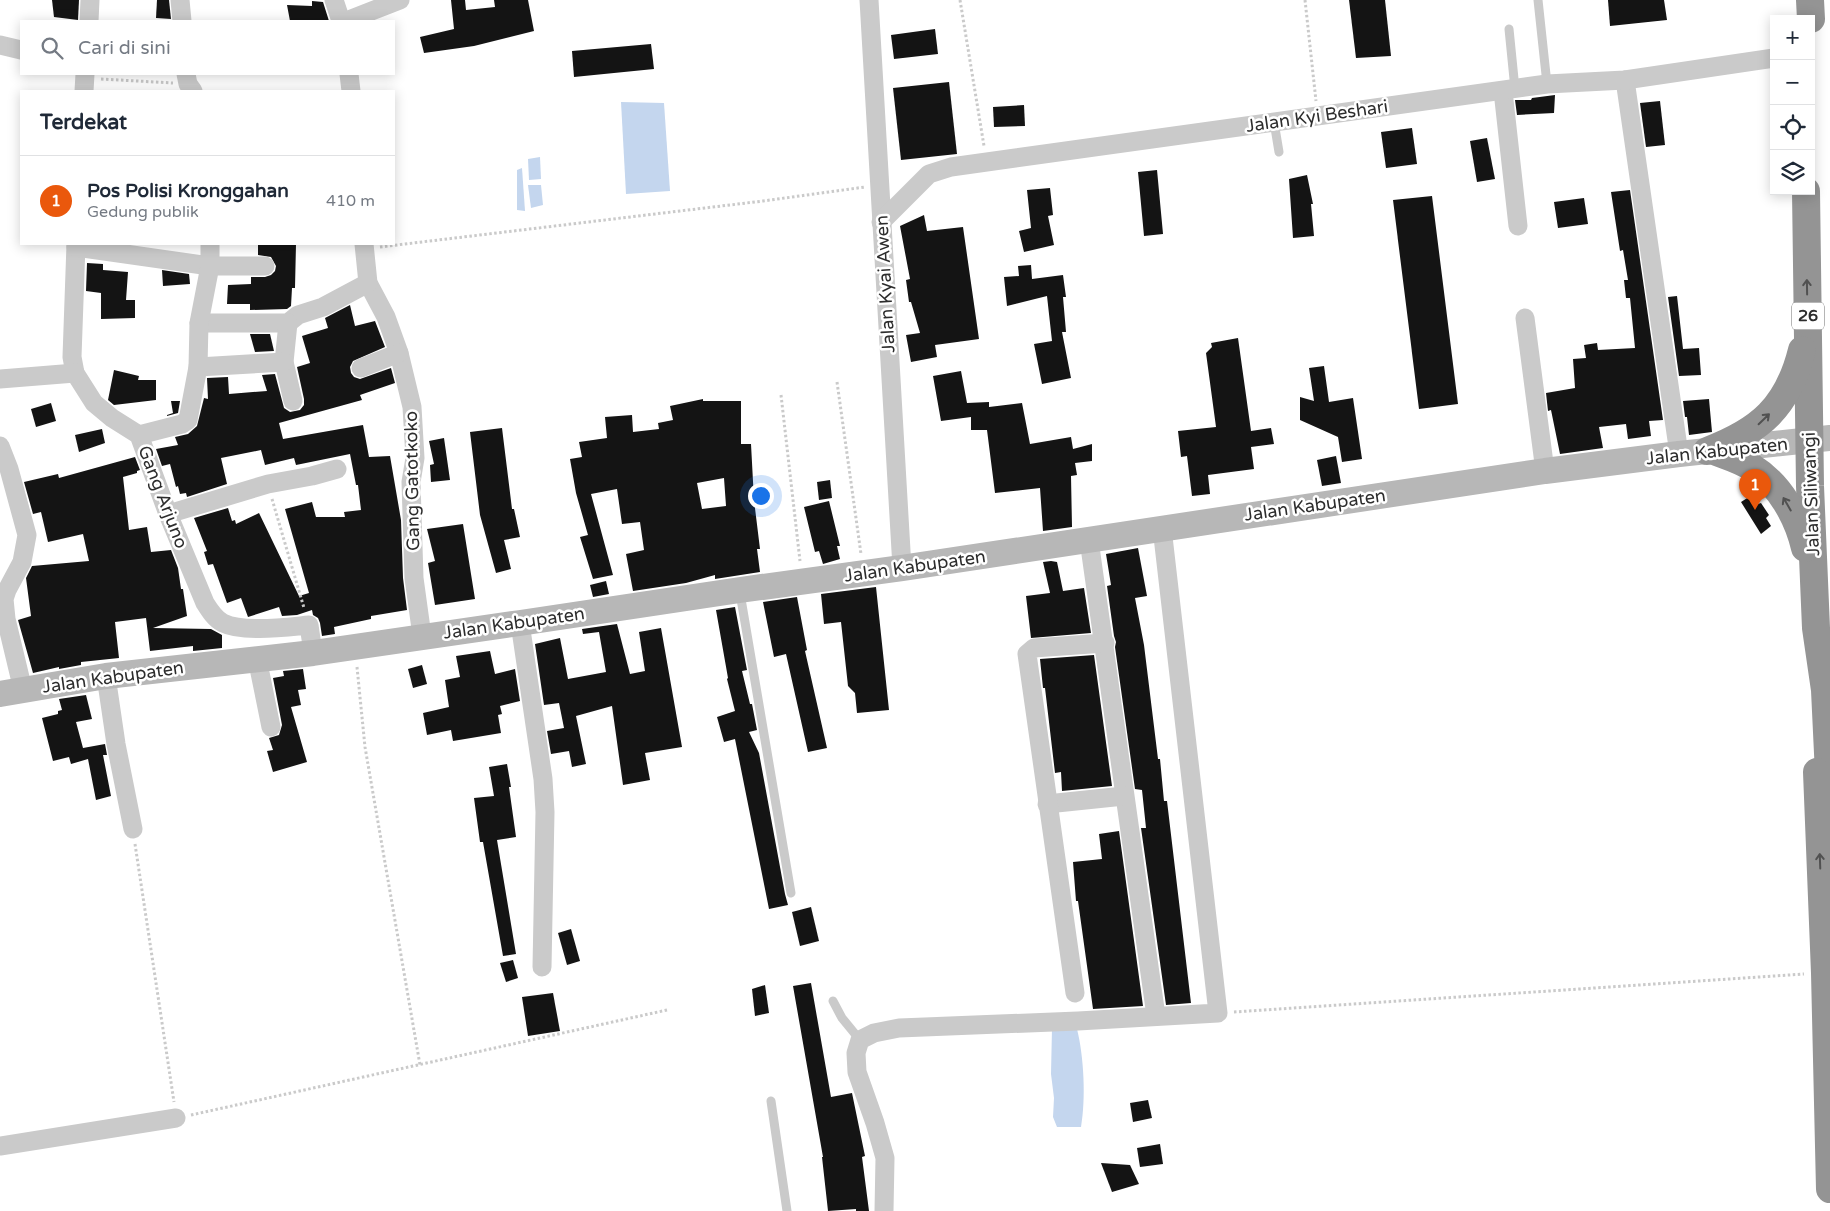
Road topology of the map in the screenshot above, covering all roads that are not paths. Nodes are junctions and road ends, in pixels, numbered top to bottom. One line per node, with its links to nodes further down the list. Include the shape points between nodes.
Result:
1 (90, 0): 11 (street)
2 (180, 0): 12 (street)
3 (334, 0): 13 (street)
4 (400, 0): 14 (street)
5 (869, 0): 27 (street, Jalan Kyai Awen)
6 (1538, 0): 20 (lane)
7 (1798, 0): 9 (main road)
8 (1810, 0): 10 (highway)
9 (1799, 15)
10 (1811, 15)
11 (89, 20)
12 (182, 20)
13 (340, 20)
14 (349, 20)
15 (1509, 29): 23 (lane)
16 (0, 45): 17 (street)
17 (20, 50)
18 (1770, 59): 21 (street, Jalan Kyi Beshari)
19 (349, 75): 22 (street)
20 (1547, 84): 21 (street, Jalan Kyi Beshari); 23 (street, Jalan Kyi Beshari)
21 (1625, 85): 50 (street)
22 (351, 90)
23 (1509, 90): 24 (street, Jalan Kyi Beshari); 28 (street)
24 (1274, 122): 25 (lane); 27 (street, Jalan Kyi Beshari, via 951,167 929,174)
25 (1279, 152)
26 (1806, 195): 35 (highway, Jalan Siliwangi / 26, one-way to 26)
27 (881, 222): 56 (street, Jalan Kyai Awen)
28 (1518, 226)
29 (76, 245): 32 (street); 43 (street, Gang Arjuno, via 72,356)
30 (210, 245): 32 (street)
31 (364, 246): 34 (street, Gang Gatotkoko)
32 (210, 266): 33 (street); 37 (street)
33 (265, 266)
34 (368, 283): 38 (street, via 322,307 298,315); 39 (street, Gang Gatotkoko, via 386,317)
35 (1808, 314): 47 (highway, Jalan Siliwangi / 26); 49 (highway, one-way to 35, via 1741,437 1774,410 1795,374)
36 (1525, 318): 52 (street)
37 (199, 323): 38 (street); 41 (street)
38 (288, 323): 40 (street)
39 (399, 353): 42 (street); 60 (street, Gang Gatotkoko, via 412,407 414,578)
40 (284, 362): 41 (street); 45 (street)
41 (198, 367): 46 (street, via 188,420)
42 (361, 368)
43 (75, 372): 44 (street); 46 (street, Gang Arjuno, via 94,402)
44 (0, 379)
45 (293, 401)
46 (139, 436): 53 (street, Gang Arjuno)
47 (1820, 439): 49 (main road, Jalan Kabupaten); 59 (highway, Jalan Siliwangi / 26)
48 (0, 446): 65 (street, via 27,535 22,562 4,600)
49 (1711, 451): 50 (main road, Jalan Kabupaten); 59 (highway, one-way to 49, via 1803,541 1784,498 1753,467)
50 (1679, 454): 52 (main road, Jalan Kabupaten)
51 (337, 469): 53 (street, via 268,484)
52 (1545, 471): 54 (main road, Jalan Kabupaten)
53 (168, 514): 62 (street, Gang Arjuno, via 206,603 219,621 229,626 260,629 309,625)
54 (1162, 528): 55 (main road, Jalan Kabupaten); 76 (street, via 1218,1013)
55 (1090, 540): 56 (main road, Jalan Kabupaten); 61 (street)
56 (902, 568): 57 (main road, Jalan Kabupaten)
57 (740, 590): 58 (main road, Jalan Kabupaten); 72 (lane)
58 (520, 623): 60 (main road, Jalan Kabupaten); 73 (street, via 543,779)
59 (1816, 623): 67 (highway, Jalan Siliwangi / 26, via 1825,690); 81 (highway, one-way to 59, via 1814,690)
60 (422, 636): 62 (main road, Jalan Kabupaten)
61 (1105, 643): 69 (street); 70 (street, via 1034,648 1027,654)
62 (313, 653): 63 (main road, Jalan Kabupaten)
63 (257, 658): 64 (main road, Jalan Kabupaten); 66 (street)
64 (106, 676): 65 (main road, Jalan Kabupaten); 71 (street)
65 (11, 692)
66 (271, 727)
67 (1830, 784): 68 (highway, Jalan Siliwangi / 26)
68 (1830, 795)
69 (1124, 796): 70 (street); 76 (street)
70 (1047, 804): 74 (street)
71 (133, 829)
72 (791, 893)
73 (542, 967)
74 (1075, 993)
75 (833, 1001): 77 (lane)
76 (1156, 1016): 77 (street, via 899,1028 874,1033)
77 (860, 1040): 83 (street, via 856,1053 857,1072 885,1158)
78 (771, 1101): 82 (lane)
79 (176, 1118): 80 (street)
80 (0, 1146)
81 (1830, 1189)
82 (787, 1211)
83 (884, 1211)

